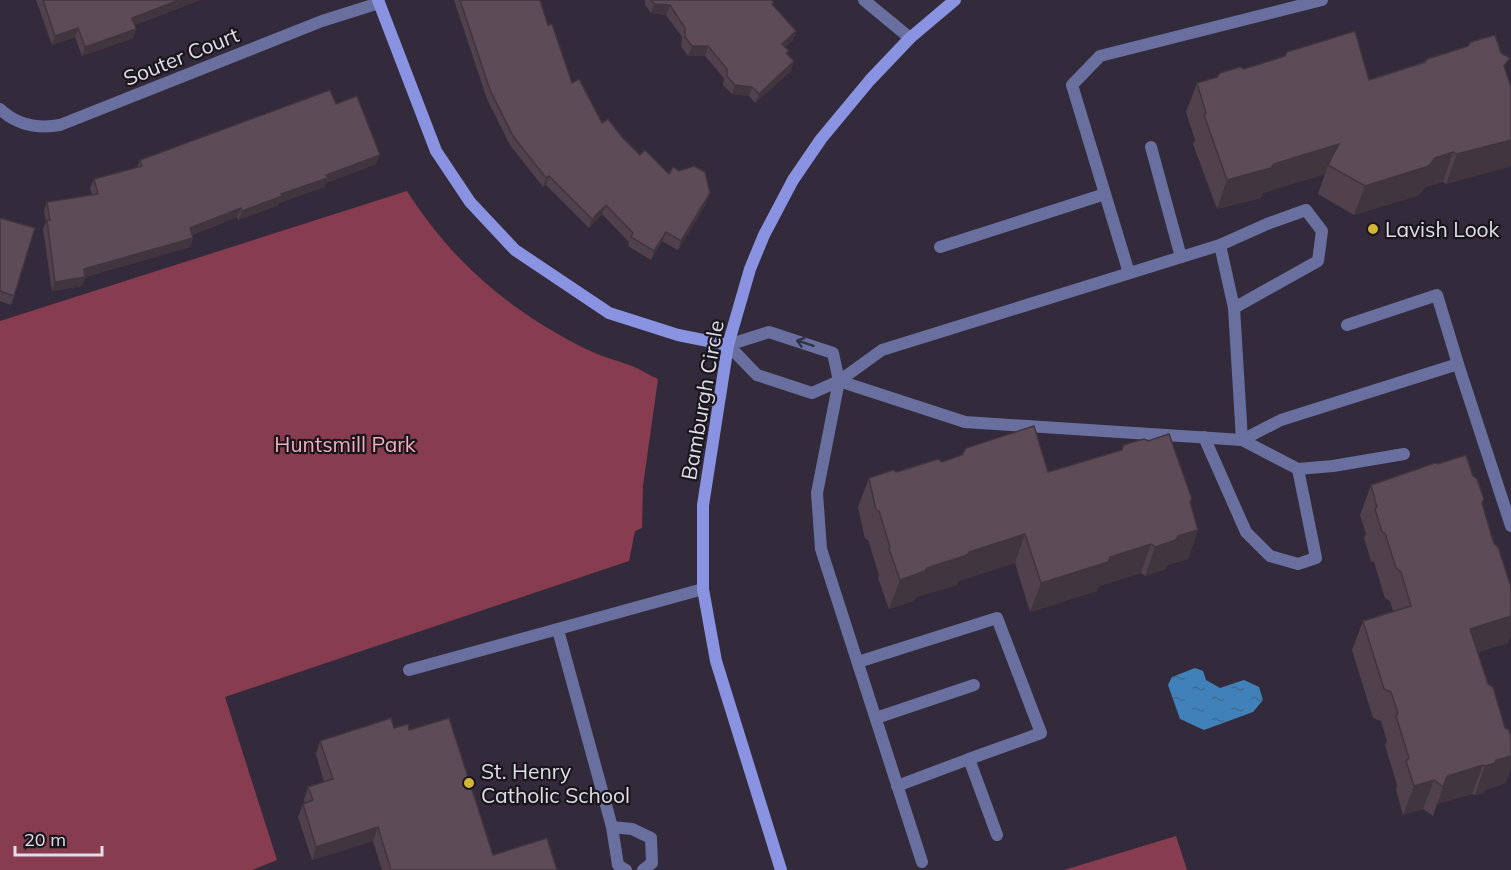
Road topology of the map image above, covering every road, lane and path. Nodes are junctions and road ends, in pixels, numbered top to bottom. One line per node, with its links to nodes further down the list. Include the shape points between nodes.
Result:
1 (864, 0): 5 (street)
2 (955, 0): 5 (street, Bamburgh Circle)
3 (1322, 0): 8 (street, via 1100,56 1072,85)
4 (379, 1): 6 (street, Souter Court, via 60,125 32,127); 15 (street, via 436,151 470,202 515,250 609,314)
5 (910, 38): 15 (street, Bamburgh Circle, via 821,139 793,180 750,269)
6 (0, 109)
7 (1151, 147): 11 (street)
8 (1105, 194): 10 (street); 12 (street)
9 (1220, 245): 11 (street); 13 (street); 13 (street, via 1306,210 1323,231 1318,261)
10 (940, 247)
11 (1181, 257): 12 (street)
12 (1129, 273): 17 (street, via 882,350)
13 (1234, 308): 19 (street)
14 (1347, 325): 16 (street, via 1437,295)
15 (728, 345): 17 (street, via 757,375 812,393); 17 (street, one-way to 15, via 833,353 782,336 769,332); 23 (street, Bamburgh Circle, via 703,505)
16 (1458, 364): 19 (street, via 1281,420); 22 (street)
17 (839, 381): 18 (street, via 965,422); 25 (street, via 817,493 821,549)
18 (1204, 437): 19 (street); 21 (street, via 1246,532 1270,556 1298,564 1316,558)
19 (1242, 440): 21 (street)
20 (1404, 454): 21 (street)
21 (1298, 469)
22 (1511, 526)
23 (704, 589): 24 (street); 36 (street, Bamburgh Circle, via 716,661)
24 (558, 630): 26 (street); 31 (street)
25 (858, 662): 28 (street); 29 (street, via 997,618 1041,733)
26 (409, 670)
27 (974, 685): 28 (street)
28 (876, 718): 30 (street)
29 (969, 759): 30 (street); 32 (street)
30 (897, 786): 33 (street)
31 (612, 827): 34 (street, via 618,865); 35 (street, via 632,829 651,838 652,863)
32 (997, 835)
33 (921, 862)
34 (626, 870)
35 (643, 870)
36 (781, 870)

